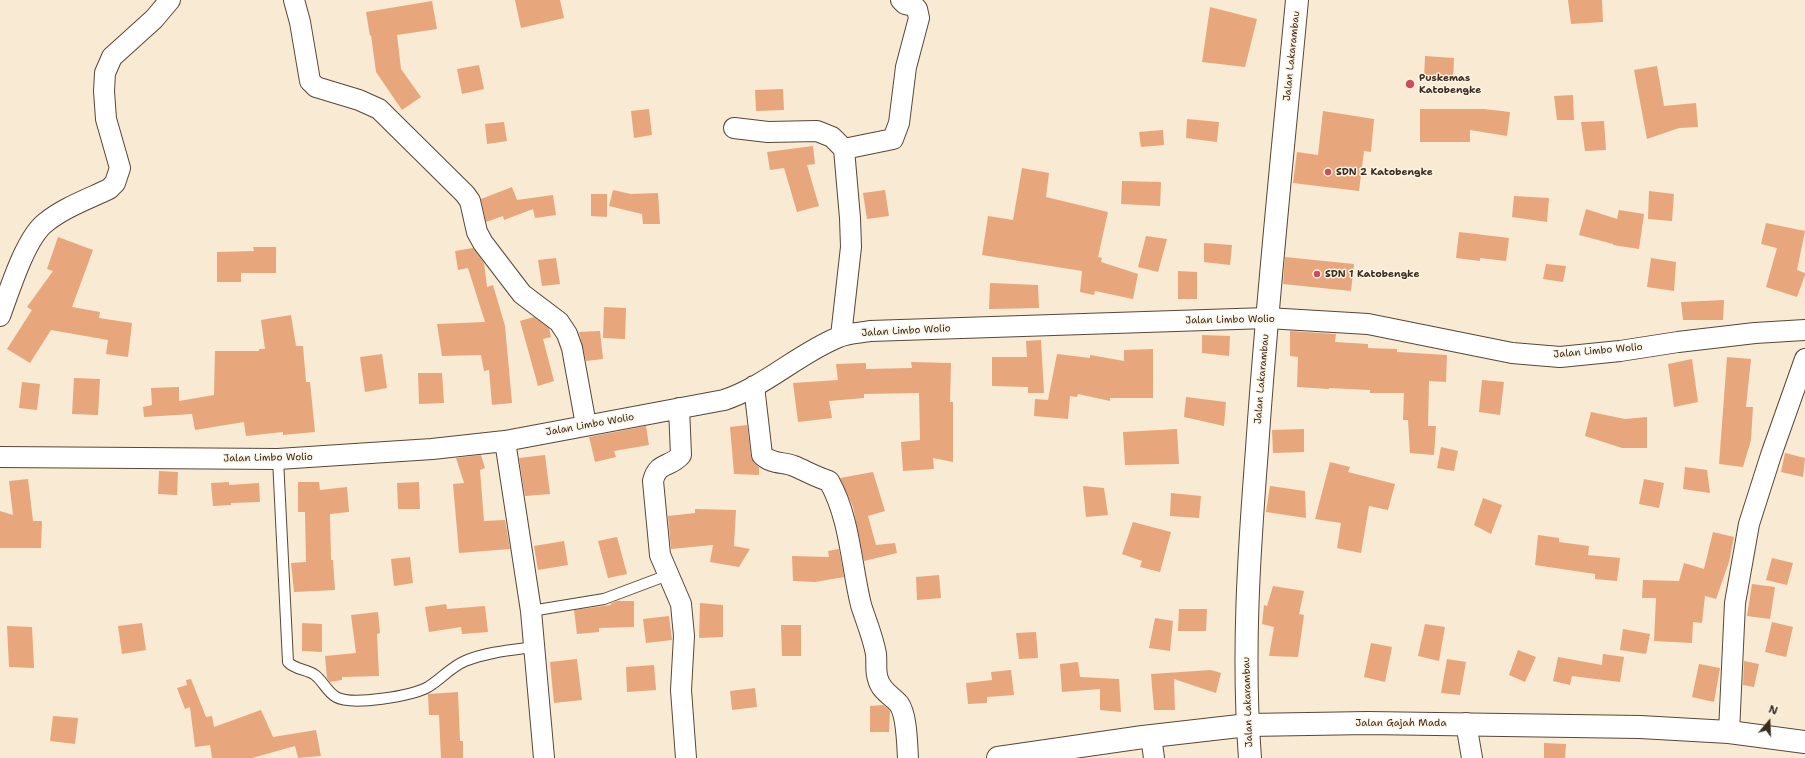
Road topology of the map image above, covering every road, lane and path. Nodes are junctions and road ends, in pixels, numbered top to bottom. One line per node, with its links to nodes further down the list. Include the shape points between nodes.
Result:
1 (170, 0): 7 (street, via 154,19 112,57 105,73 106,119 120,168 115,184 44,224 33,238)
2 (294, 0): 14 (street, via 310,81 316,87 379,109 422,150 470,201 477,232 483,243 522,294 558,322 572,348)
3 (901, 0): 6 (street, via 914,6 919,18 906,67 899,123 893,139)
4 (1297, 0): 8 (main road, Jalan Lakarambau)
5 (734, 128): 6 (street, via 768,132 817,131 832,137)
6 (844, 149): 10 (street, via 851,247)
7 (0, 316)
8 (1267, 318): 9 (street, Jalan Limbo Wolio, via 1368,324 1512,353 1560,357 1747,334); 10 (street, Jalan Limbo Wolio, via 870,331); 22 (main road, Jalan Lakarambau, via 1247,606)
9 (1805, 330)
10 (841, 336): 12 (street, Jalan Limbo Wolio)
11 (1805, 359): 23 (street, via 1750,524 1735,603)
12 (754, 386): 13 (street, Jalan Limbo Wolio, via 745,393 724,400); 28 (street, via 762,455 829,481 835,492 845,526 861,604 873,641 877,678 880,686 899,705 904,716)
13 (679, 408): 14 (street, Jalan Limbo Wolio); 18 (street, via 681,455 656,470 653,481 660,555)
14 (586, 425): 15 (street, Jalan Limbo Wolio)
15 (505, 441): 17 (street, Jalan Limbo Wolio, via 432,449); 19 (street)
16 (0, 457): 17 (street, Jalan Limbo Wolio)
17 (278, 459): 20 (lane, via 288,662 291,665 312,672 322,679 334,696 342,700 355,701 412,694 428,687 464,661)
18 (668, 576): 19 (lane, via 604,599); 27 (street, via 681,604 684,636 681,690)
19 (531, 610): 20 (street)
20 (534, 647): 26 (street)
21 (1466, 723): 22 (main road, Jalan Gajah Mada); 23 (main road, Jalan Gajah Mada, via 1640,726); 32 (street)
22 (1248, 725): 24 (main road, Jalan Gajah Mada); 31 (main road, Jalan Lakarambau)
23 (1729, 732): 25 (main road, Jalan Gajah Mada)
24 (1151, 736): 29 (main road, Jalan Gajah Mada); 30 (street)
25 (1805, 742)
26 (544, 758)
27 (686, 758)
28 (908, 758)
29 (998, 758)
30 (1154, 758)
31 (1250, 758)
32 (1472, 758)

